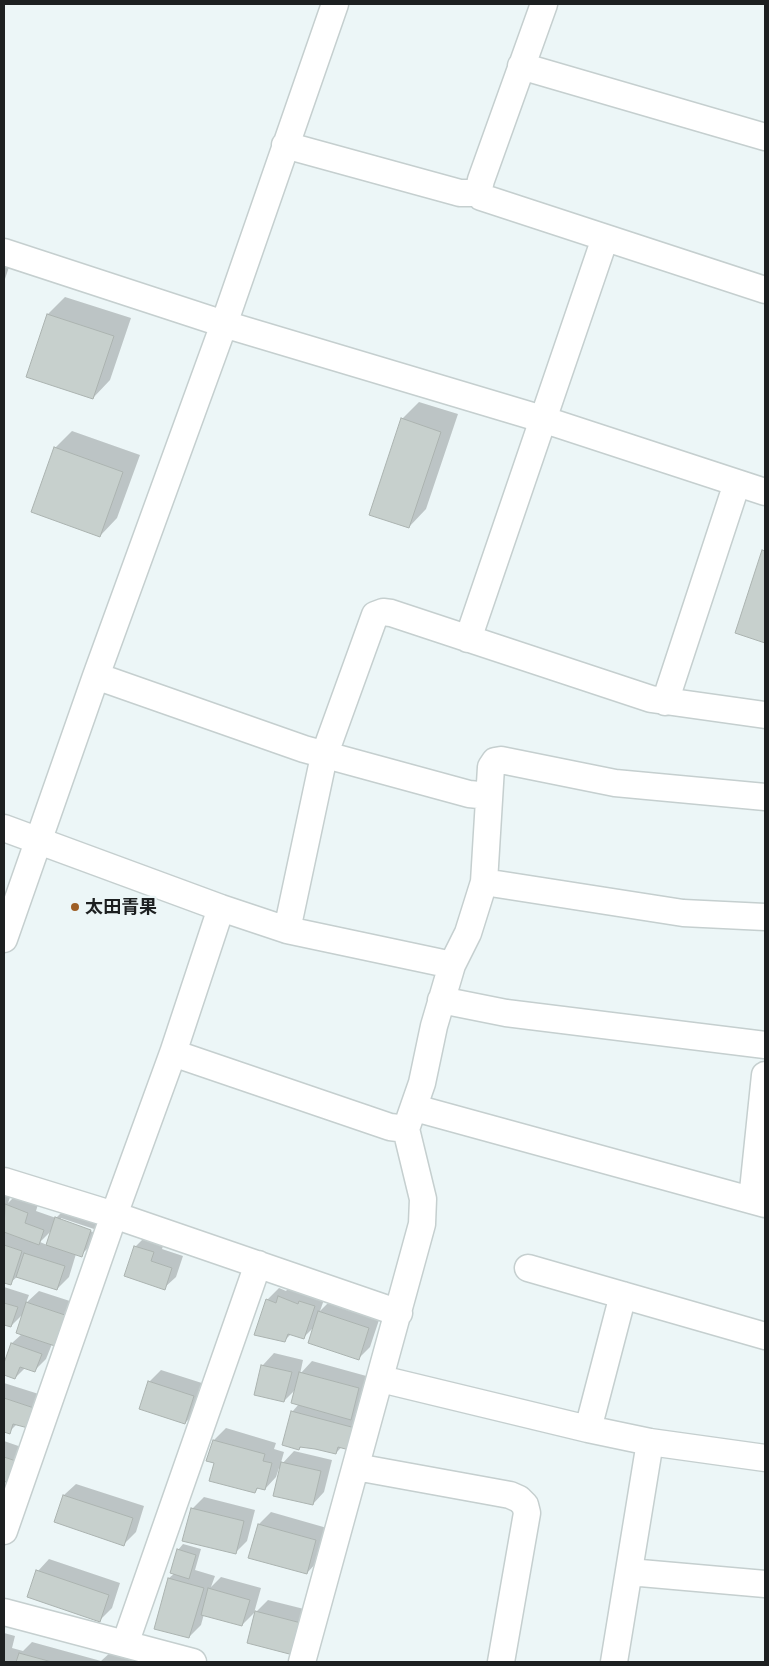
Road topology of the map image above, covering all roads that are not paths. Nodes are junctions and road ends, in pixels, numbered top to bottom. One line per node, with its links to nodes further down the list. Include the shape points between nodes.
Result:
1 (335, 4): 5 (street)
2 (544, 4): 3 (street)
3 (521, 66): 4 (street); 6 (street)
4 (765, 137)
5 (285, 145): 6 (street, via 460,193); 10 (street)
6 (478, 193): 7 (street, via 488,201)
7 (605, 238): 9 (street); 11 (street)
8 (4, 252): 10 (street)
9 (765, 290)
10 (224, 324): 11 (street); 15 (street)
11 (542, 419): 12 (street); 14 (street)
12 (736, 482): 13 (street); 16 (street)
13 (765, 492)
14 (468, 639): 16 (street); 18 (street, via 392,614 383,612 375,615)
15 (96, 676): 18 (street); 22 (street)
16 (665, 702): 17 (street)
17 (765, 715)
18 (324, 756): 19 (street, via 469,794); 26 (street)
19 (489, 796): 20 (street, via 491,767 495,761 501,760 615,783); 23 (street)
20 (765, 796)
21 (4, 828): 22 (street)
22 (38, 839): 24 (street); 27 (street)
23 (484, 882): 25 (street, via 682,914); 28 (street, via 468,933)
24 (221, 908): 26 (street); 31 (street)
25 (765, 917)
26 (287, 930): 28 (street)
27 (4, 939)
28 (452, 965): 29 (street)
29 (441, 1000): 30 (street, via 506,1013); 33 (street)
30 (765, 1046)
31 (174, 1053): 33 (street, via 390,1127); 36 (street)
32 (765, 1075): 35 (street)
33 (410, 1118): 35 (street); 40 (street, via 424,1210)
34 (4, 1181): 36 (street)
35 (759, 1202)
36 (114, 1215): 37 (street); 47 (street)
37 (258, 1264): 40 (street); 51 (street)
38 (528, 1268): 39 (street)
39 (623, 1295): 41 (street); 43 (street)
40 (399, 1313): 42 (street)
41 (765, 1336)
42 (381, 1379): 43 (street); 46 (street)
43 (588, 1429): 44 (street)
44 (650, 1442): 45 (street); 48 (street)
45 (765, 1458)
46 (356, 1467): 53 (street); 54 (street, via 510,1495 525,1505 527,1513)
47 (4, 1531)
48 (629, 1572): 49 (street); 55 (street)
49 (765, 1584)
50 (4, 1612): 51 (street)
51 (125, 1644): 52 (street)
52 (193, 1662)
53 (302, 1662)
54 (501, 1662)
55 (614, 1662)

